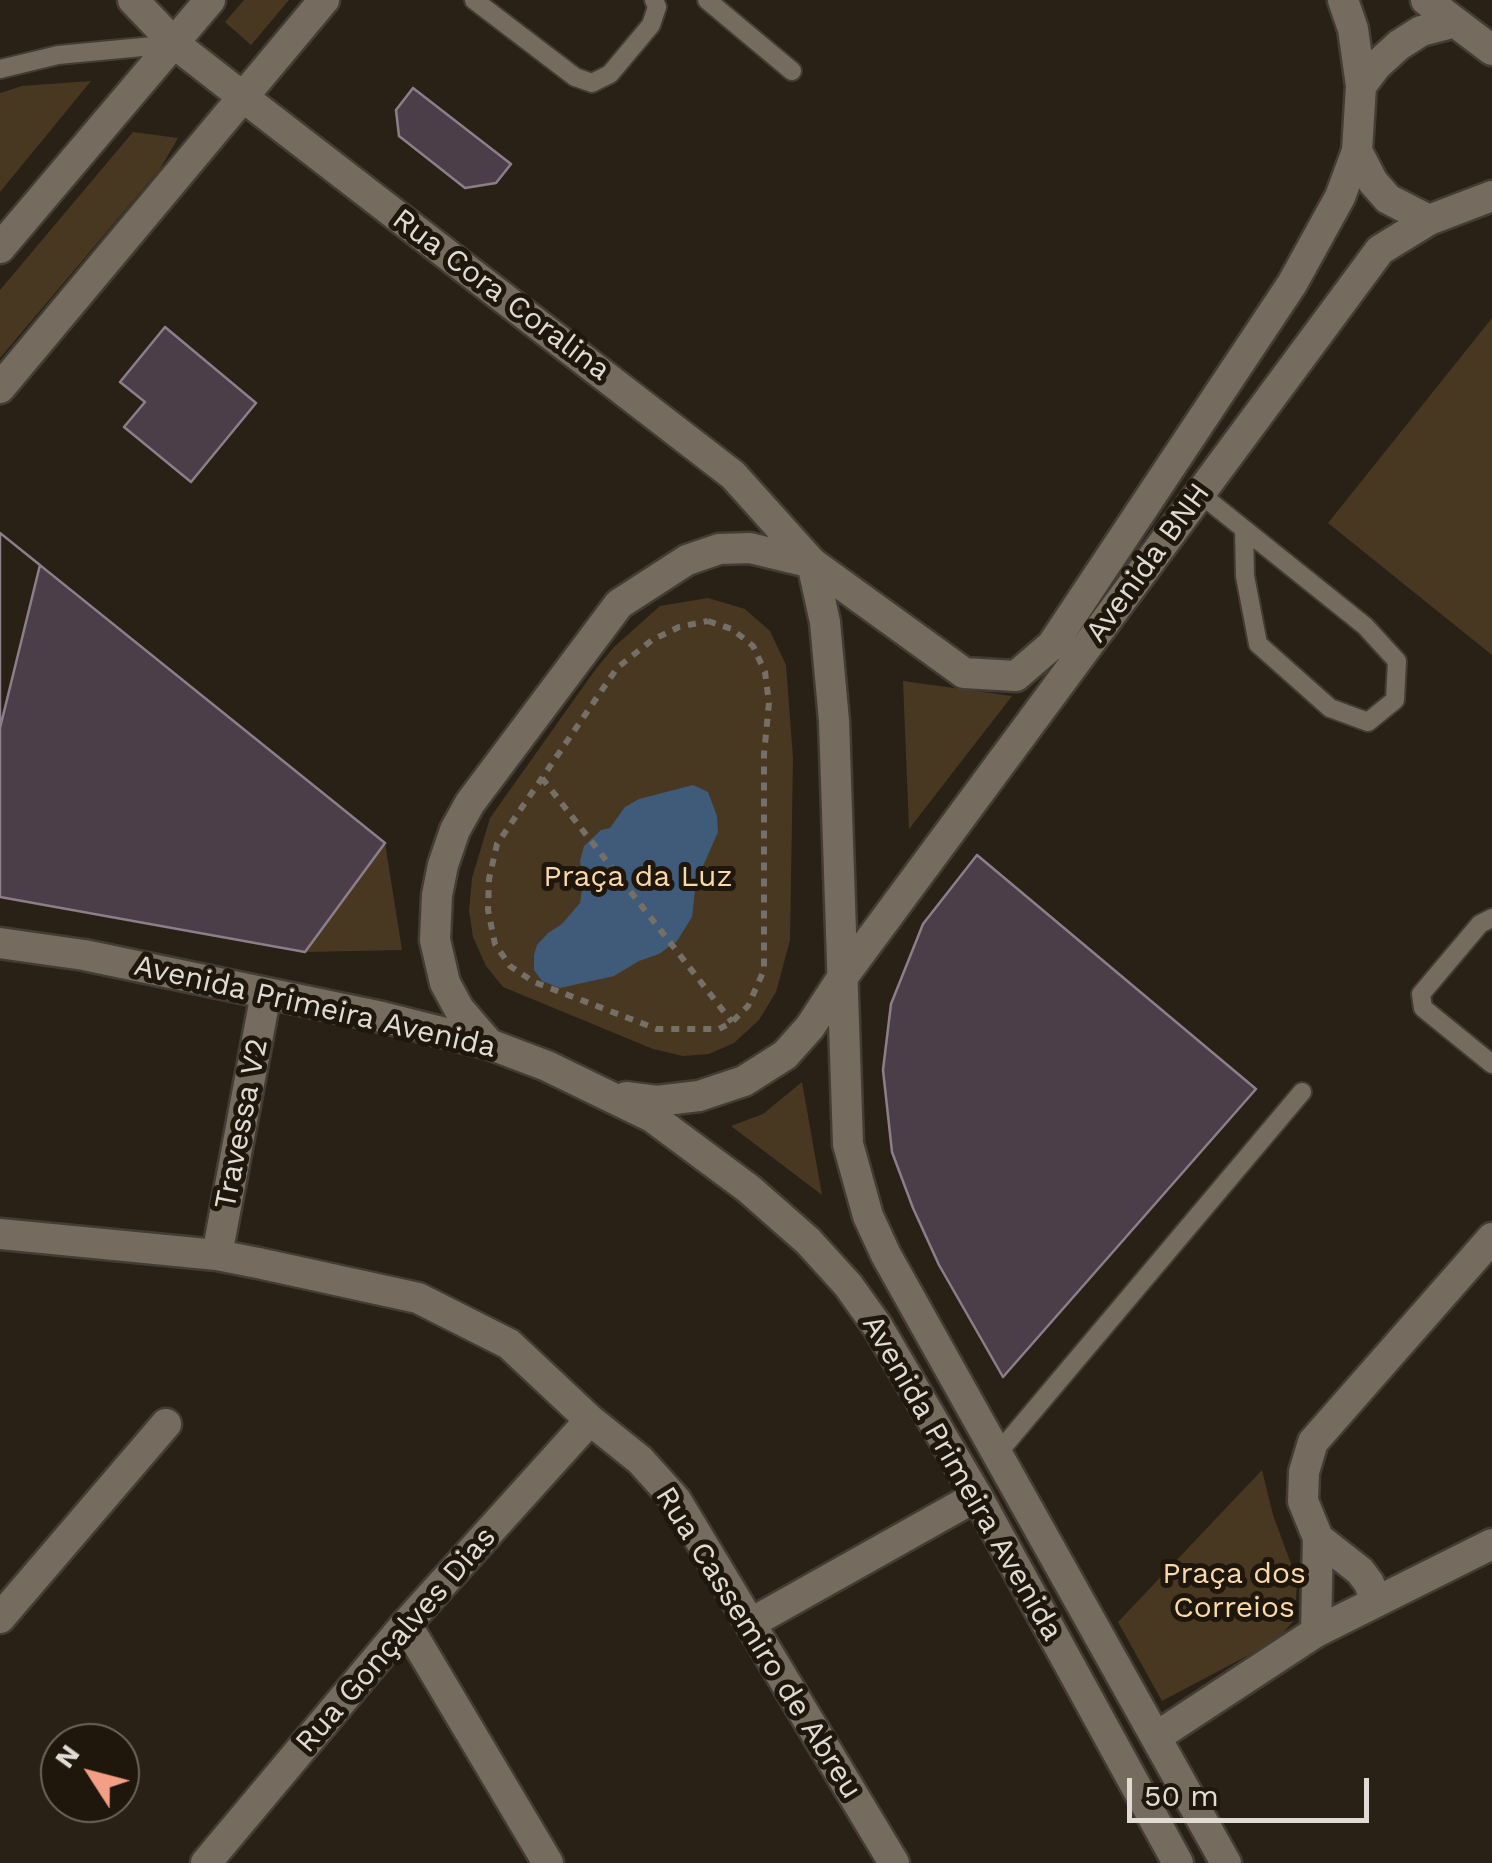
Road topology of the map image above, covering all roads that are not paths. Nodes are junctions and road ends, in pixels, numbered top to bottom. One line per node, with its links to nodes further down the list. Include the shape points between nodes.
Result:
1 (133, 0): 10 (street, Rua Cora Coralina)
2 (210, 0): 10 (street)
3 (324, 0): 15 (street)
4 (474, 0): 5 (lane, via 592,83 610,74 651,25)
5 (654, 0)
6 (707, 0): 13 (lane)
7 (1343, 0): 14 (street, Avenida BNH)
8 (1426, 0): 9 (street)
9 (1452, 23): 11 (street); 14 (street, via 1421,30 1399,45)
10 (175, 44): 12 (lane, via 58,55); 15 (street, Rua Cora Coralina); 19 (street)
11 (1492, 50)
12 (0, 69)
13 (792, 71)
14 (1361, 86): 16 (street, Avenida BNH)
15 (243, 98): 20 (street); 23 (street, Rua Cora Coralina, via 707,453)
16 (1356, 151): 18 (street, via 1388,199); 23 (street, Avenida BNH, via 1340,198 1292,284 1052,645 1016,676 964,673)
17 (1492, 196): 18 (street, Avenida BNH)
18 (1428, 220): 21 (street, Avenida BNH, via 1380,250)
19 (0, 248)
20 (0, 388)
21 (1199, 493): 22 (lane); 26 (street, Avenida BNH)
22 (1244, 529): 22 (lane, via 1365,626 1396,661 1395,700 1368,722 1330,708 1258,644)
23 (812, 563): 26 (street, Avenida Primeira Avenida, via 832,690); 28 (street, via 750,548 719,549 686,560 619,604 470,803 443,865 435,940 445,983)
24 (1492, 918): 29 (lane, via 1421,994 1423,1008)
25 (0, 942): 27 (street, Avenida Primeira Avenida)
26 (842, 978): 31 (street, Avenida BNH, via 785,1055 744,1081 657,1101); 37 (street, Avenida Primeira Avenida, via 848,1144 868,1216)
27 (266, 993): 28 (street, Avenida Primeira Avenida); 34 (street, Travessa V2)
28 (489, 1044): 31 (street, Avenida Primeira Avenida)
29 (1492, 1064)
30 (1302, 1092): 37 (lane)
31 (608, 1094): 38 (street, Avenida Primeira Avenida, via 697,1149 808,1241 878,1327)
32 (0, 1234): 34 (street, Rua Cassemiro de Abreu)
33 (1492, 1238): 39 (street, via 1314,1442 1303,1502)
34 (217, 1254): 35 (street, Rua Cassemiro de Abreu, via 418,1298 509,1344)
35 (590, 1420): 43 (street, Rua Cassemiro de Abreu, via 676,1500); 44 (street, Rua Gonçalves Dias)
36 (166, 1424): 42 (street)
37 (998, 1453): 46 (street, Avenida Primeira Avenida)
38 (976, 1496): 43 (street); 50 (street, Avenida Primeira Avenida)
39 (1318, 1538): 41 (street, via 1360,1571); 45 (street)
40 (1492, 1544): 41 (street)
41 (1375, 1600): 45 (street)
42 (0, 1618)
43 (752, 1623): 49 (street, Rua Cassemiro de Abreu)
44 (406, 1624): 47 (street, Rua Gonçalves Dias); 48 (street)
45 (1316, 1632): 46 (street)
46 (1156, 1737): 51 (street, Avenida Primeira Avenida)
47 (206, 1863)
48 (548, 1863)
49 (894, 1863)
50 (1178, 1863)
51 (1226, 1863)

